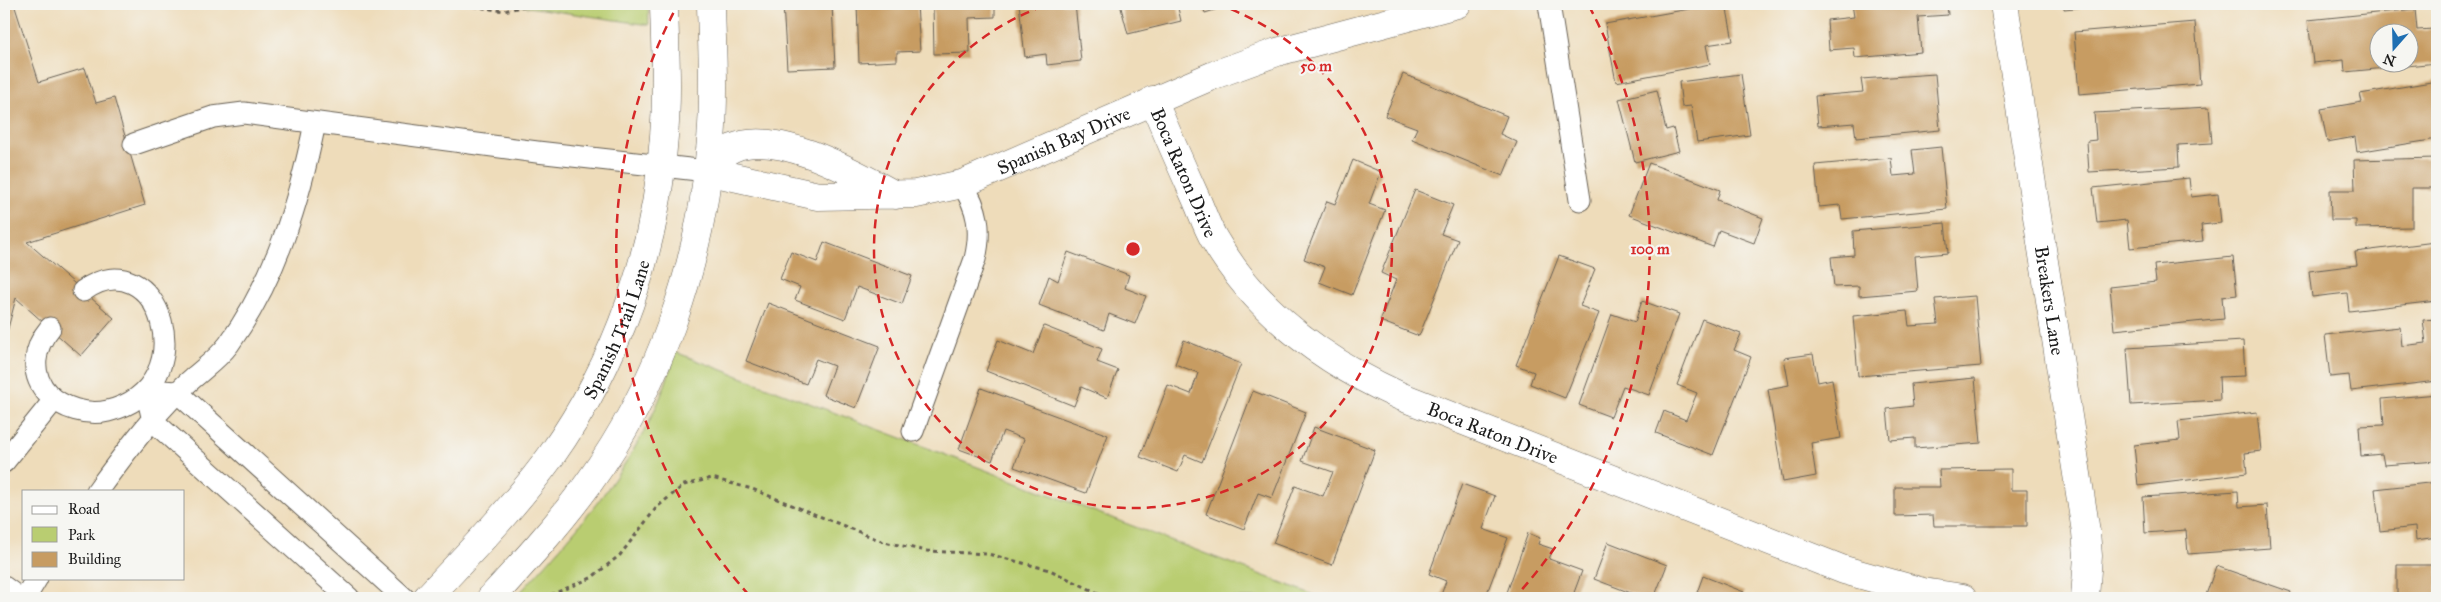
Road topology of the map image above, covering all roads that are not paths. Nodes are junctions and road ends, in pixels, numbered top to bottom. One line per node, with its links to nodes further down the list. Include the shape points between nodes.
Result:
1 (664, 4): 9 (street, Spanish Trail Lane, via 666,80)
2 (710, 4): 10 (street, via 713,80)
3 (1457, 4): 6 (street, Spanish Bay Drive, via 1277,52)
4 (1549, 4): 13 (lane)
5 (2004, 4): 32 (street, Breakers Lane, via 2086,532 2088,556)
6 (1153, 100): 11 (street, Spanish Bay Drive); 31 (street, Boca Raton Drive, via 1218,246 1264,304 1327,358 1400,396 1844,570 1924,592)
7 (315, 123): 8 (lane, via 231,113); 9 (lane); 17 (lane, via 299,196 285,240 266,282 228,346)
8 (134, 144)
9 (661, 166): 10 (lane); 29 (street, Spanish Trail Lane, via 647,248 630,302 609,354 582,406 516,502)
10 (707, 171): 12 (street, Spanish Bay Drive, via 818,196); 12 (street, via 732,148 756,142 769,143 834,162); 30 (street, via 692,259 652,373 623,430 590,482 552,532)
11 (962, 184): 12 (street, Spanish Bay Drive, via 916,194); 20 (lane, via 976,209 979,241)
12 (894, 195)
13 (1580, 200)
14 (83, 291): 16 (lane, via 109,278 123,279 137,285 158,310 164,326 163,360)
15 (50, 328): 18 (lane, via 42,337 35,360 40,382)
16 (146, 390): 17 (lane); 18 (lane, via 126,405 102,412 85,412); 19 (lane)
17 (177, 392): 19 (lane); 28 (lane)
18 (54, 400): 21 (lane)
19 (152, 421): 22 (lane); 27 (lane)
20 (913, 431)
21 (4, 462)
22 (98, 490)
23 (36, 580): 26 (lane)
24 (4, 587): 25 (lane)
25 (20, 598)
26 (25, 598)
27 (349, 598)
28 (404, 598)
29 (427, 598)
30 (491, 598)
31 (1963, 598)
32 (2084, 598)

